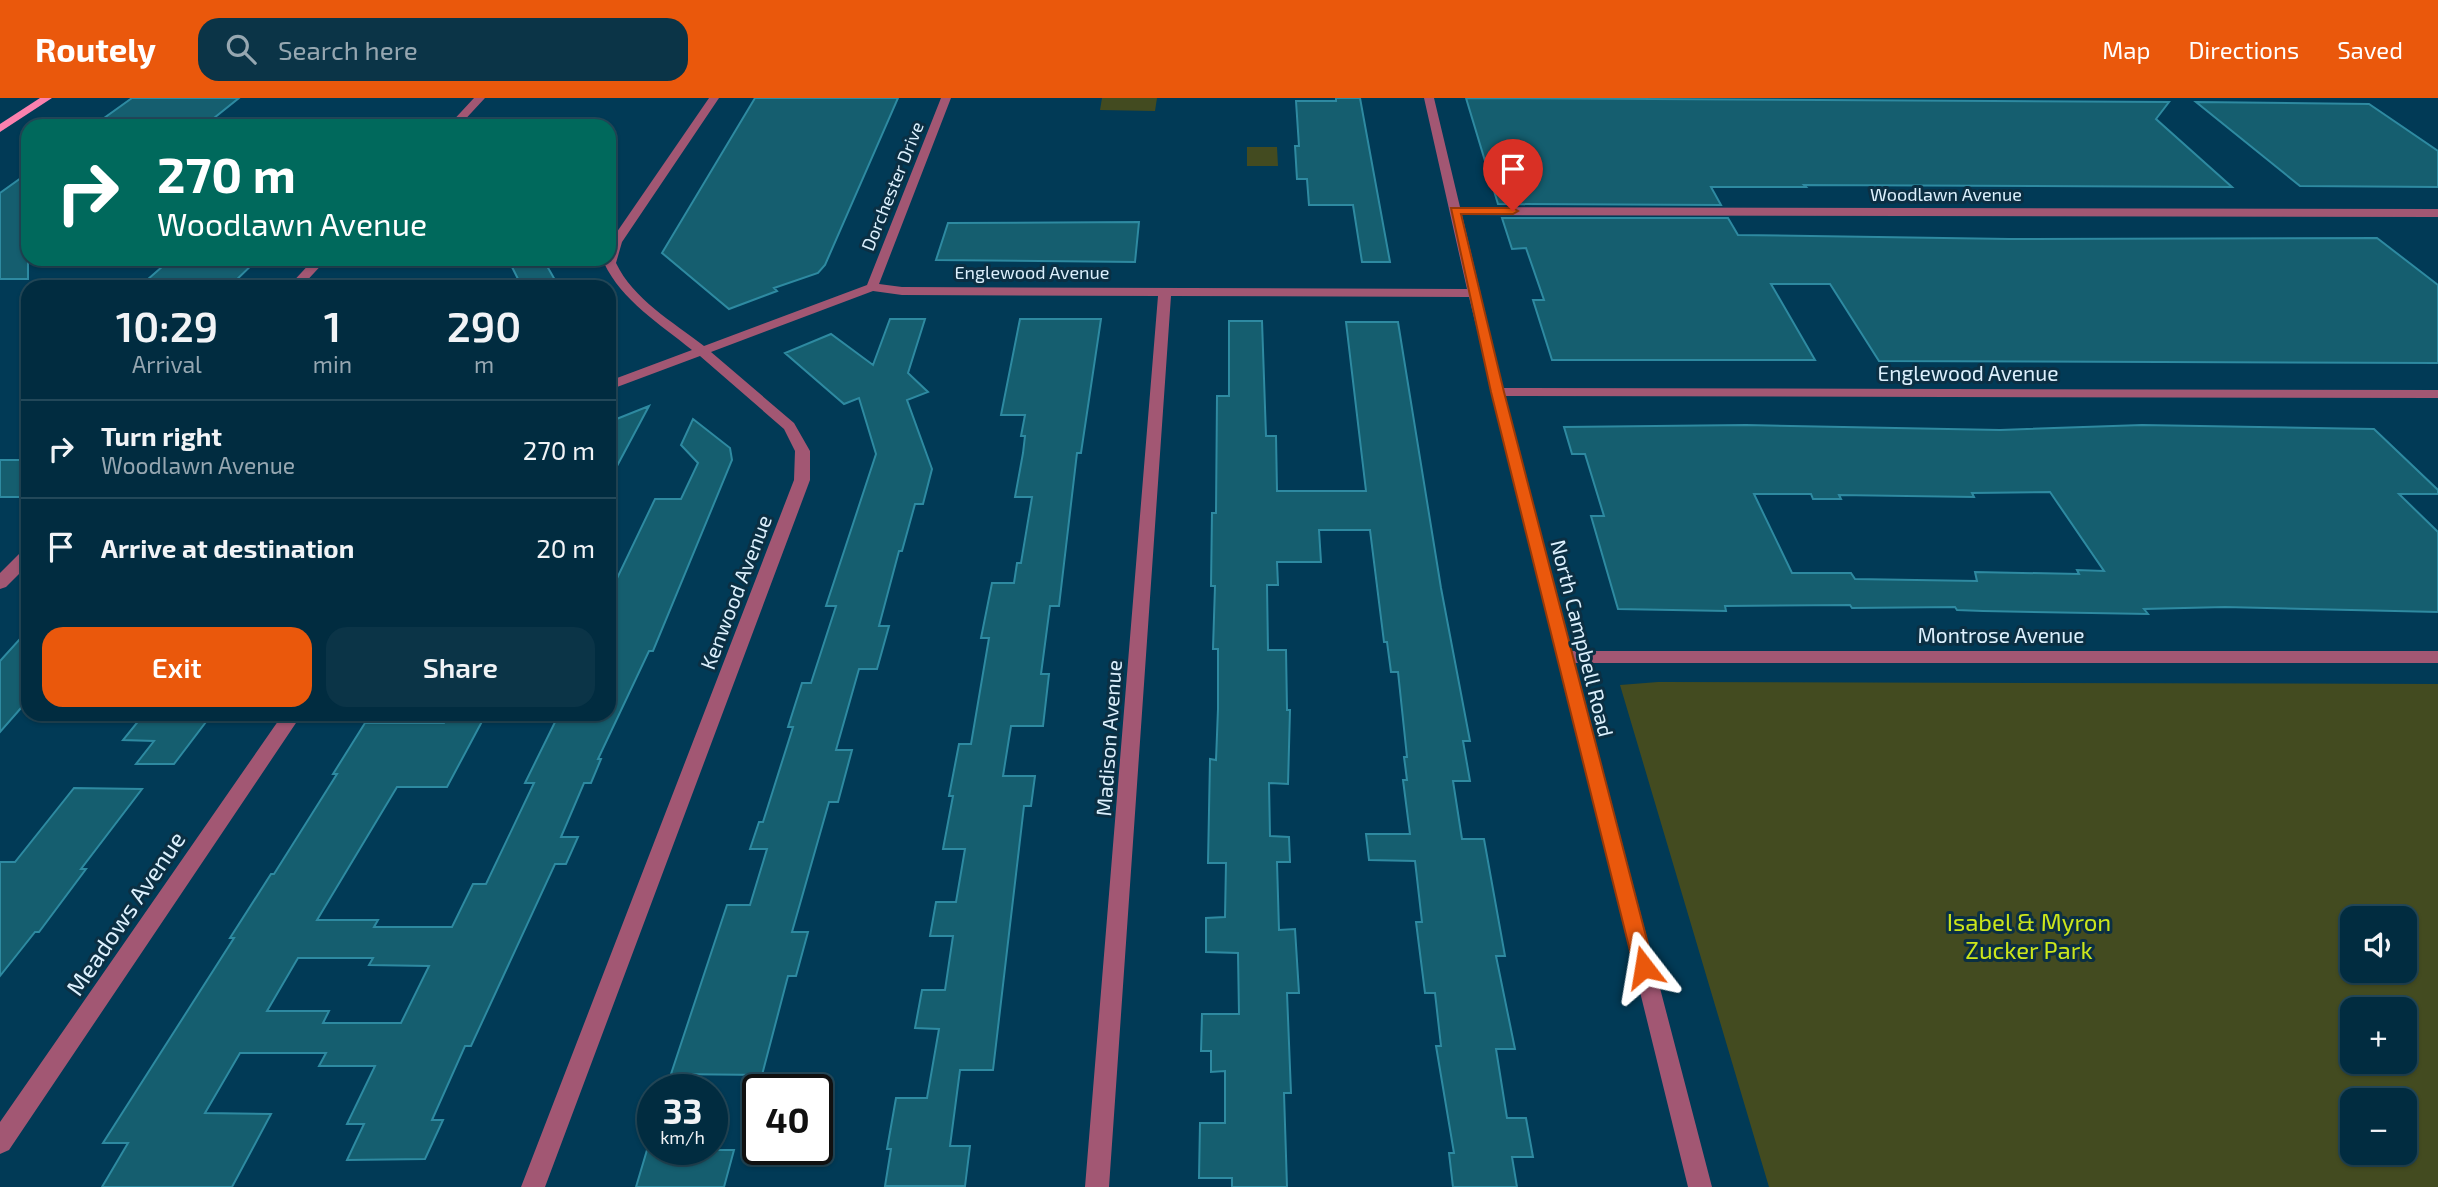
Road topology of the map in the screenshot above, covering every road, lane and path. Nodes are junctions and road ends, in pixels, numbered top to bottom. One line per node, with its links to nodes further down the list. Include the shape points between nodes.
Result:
1 (47, 98): 7 (main road)
2 (480, 98): 6 (street)
3 (715, 98): 10 (street, Kenwood Avenue)
4 (946, 98): 14 (street, Dorchester Drive)
5 (1429, 98): 8 (street, North Campbell Road)
6 (460, 119)
7 (0, 129)
8 (1455, 211): 9 (street, Woodlawn Avenue); 16 (street, North Campbell Road)
9 (2438, 213)
10 (616, 242)
11 (314, 266): 13 (street)
12 (611, 266): 17 (street, Kenwood Avenue, via 637,300)
13 (301, 280)
14 (872, 288): 15 (street, Englewood Avenue); 17 (street, Englewood Avenue)
15 (1165, 292): 16 (street, Englewood Avenue); 28 (street, Madison Avenue)
16 (1474, 293): 19 (street, North Campbell Road)
17 (702, 351): 18 (street, Englewood Avenue); 27 (street, Kenwood Avenue, via 801,440 805,455 802,480)
18 (616, 383)
19 (1497, 392): 20 (street, Englewood Avenue); 23 (street, North Campbell Road)
20 (2438, 394)
21 (21, 562): 22 (street)
22 (0, 583)
23 (1565, 657): 24 (street, Montrose Avenue); 29 (street, North Campbell Road)
24 (2438, 657)
25 (288, 721): 26 (street, Meadows Avenue)
26 (0, 1142)
27 (533, 1187)
28 (1097, 1187)
29 (1700, 1187)

